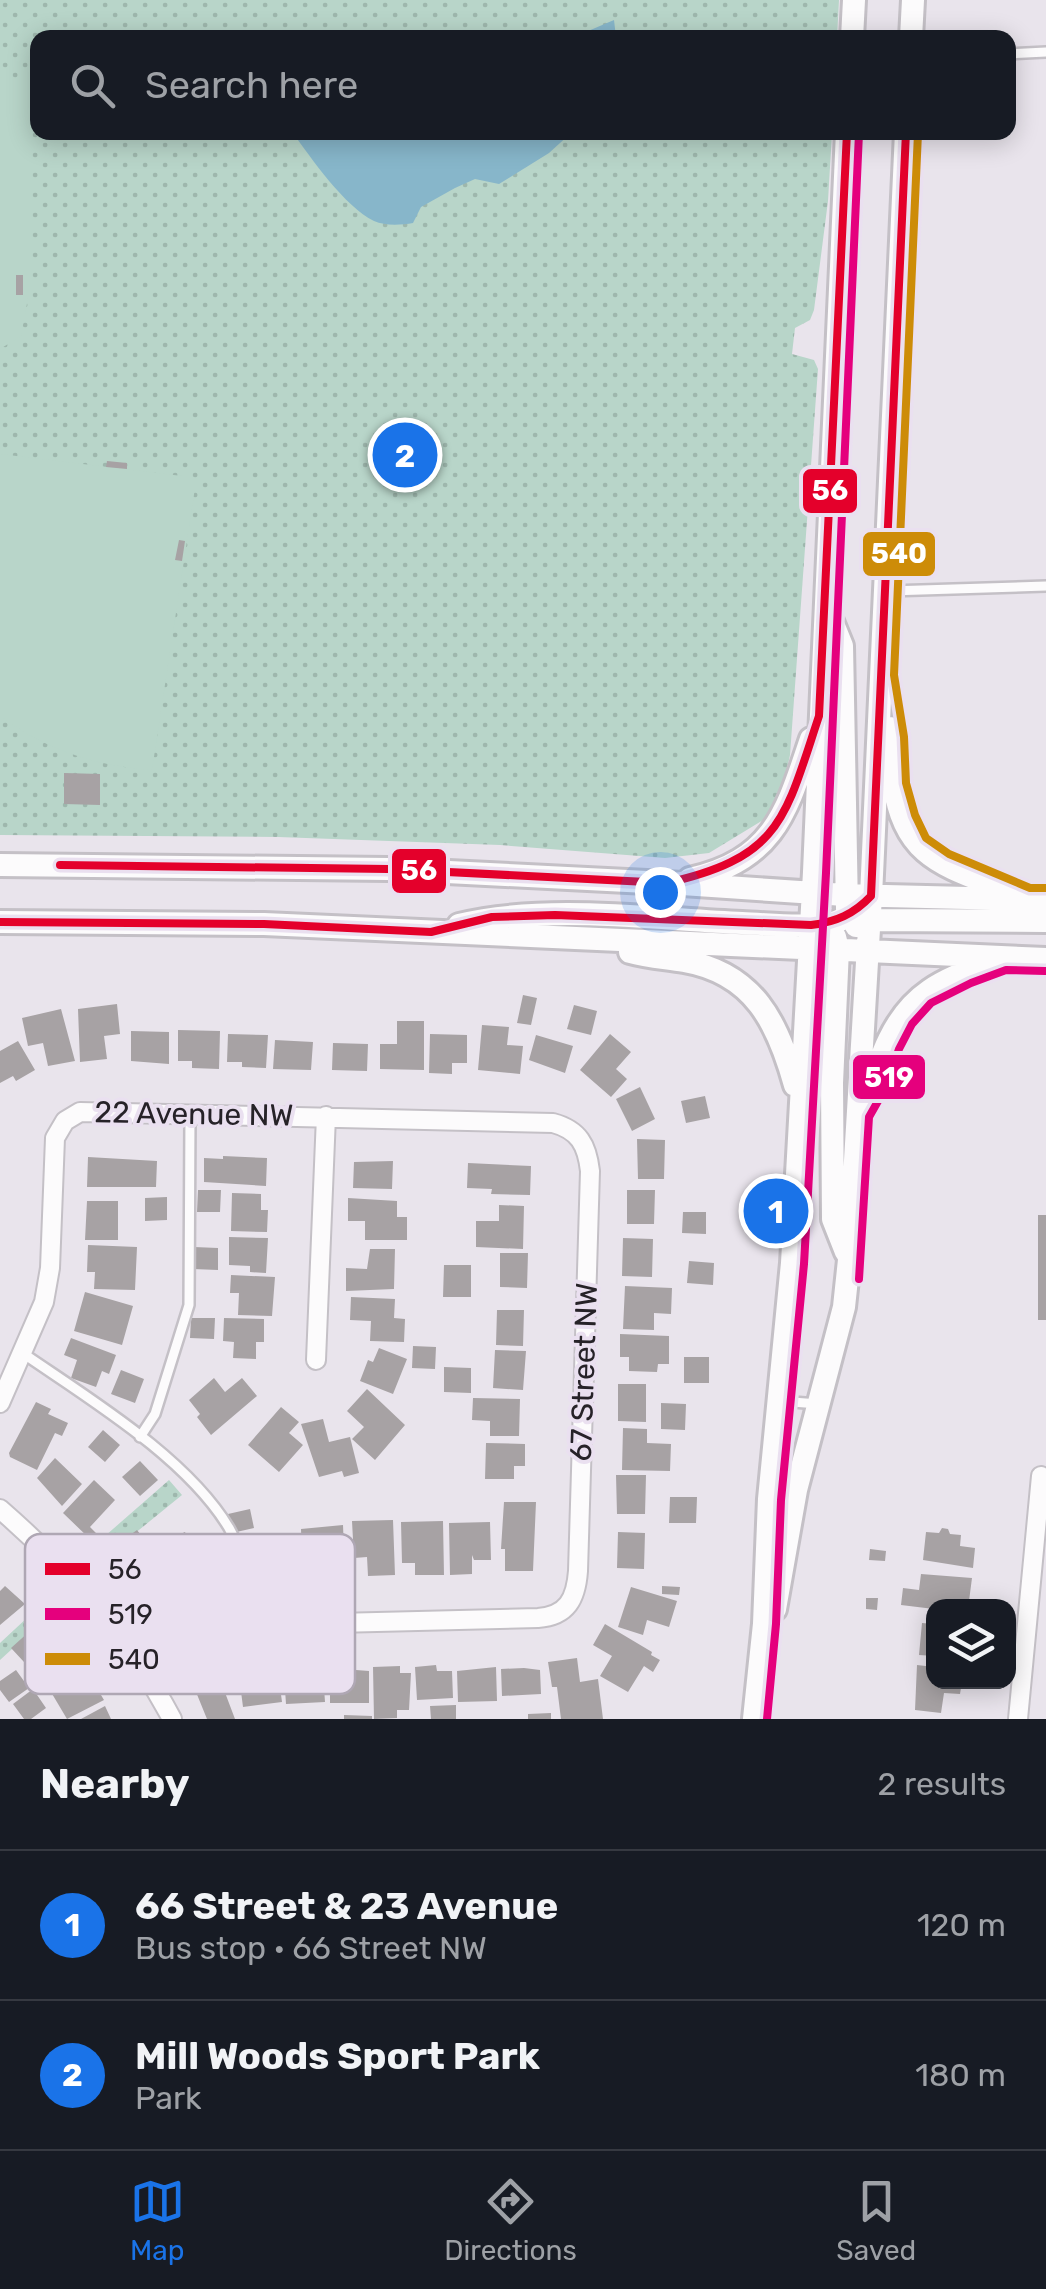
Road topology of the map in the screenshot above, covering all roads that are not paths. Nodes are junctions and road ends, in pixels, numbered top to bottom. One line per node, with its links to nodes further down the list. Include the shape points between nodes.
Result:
1 (854, 0): 3 (main road)
2 (913, 0): 4 (main road)
3 (852, 30)
4 (911, 30)
5 (1046, 52): 6 (lane)
6 (1016, 54)
7 (847, 140): 11 (main road)
8 (906, 140): 10 (main road)
9 (1046, 586): 10 (lane)
10 (884, 591): 12 (main road)
11 (824, 601): 13 (main road); 18 (main road, via 842,646)
12 (881, 676): 17 (main road, via 894,785 916,846 943,865); 18 (main road)
13 (818, 716): 15 (main road, via 778,826 712,873); 16 (main road)
14 (0, 865): 15 (main road, via 388,870)
15 (667, 883): 16 (main road)
16 (812, 893): 18 (main road); 18 (main road)
17 (1037, 900): 18 (main road)
18 (845, 921): 20 (main road); 21 (main road, via 555,915 492,917); 23 (main road); 24 (main road); 32 (main road, via 832,1083 833,1219)
19 (0, 922): 21 (main road)
20 (1046, 922)
21 (431, 932): 22 (main road)
22 (579, 938): 23 (main road); 27 (main road, via 708,967 742,984 782,1042)
23 (810, 949): 27 (main road)
24 (868, 950): 25 (main road); 29 (main road)
25 (1004, 957): 26 (main road); 29 (main road, via 946,981 909,1006)
26 (1046, 959)
27 (800, 1102): 35 (main road)
28 (190, 1112): 30 (street, 22 Avenue NW); 33 (street, 22 Avenue NW, via 91,1110 59,1129 48,1284); 38 (lane, via 189,1304 155,1414)
29 (857, 1112): 32 (main road)
30 (326, 1116): 31 (street, 22 Avenue NW, via 553,1124); 34 (street, 22 Avenue NW)
31 (580, 1138): 43 (street, 67 Street NW, via 590,1171 578,1572 569,1606 538,1618)
32 (849, 1260): 37 (main road)
33 (24, 1354): 36 (street); 38 (lane)
34 (316, 1360)
35 (780, 1400): 37 (lane); 47 (main road)
36 (0, 1404)
37 (821, 1404): 47 (main road, via 796,1490)
38 (140, 1437): 42 (lane, via 188,1478)
39 (1041, 1476): 44 (street)
40 (0, 1509): 41 (street)
41 (27, 1534)
42 (231, 1534)
43 (355, 1622)
44 (1024, 1649): 45 (street); 49 (street)
45 (1046, 1649)
46 (157, 1694): 48 (street)
47 (754, 1712)
48 (172, 1719)
49 (1018, 1719)

